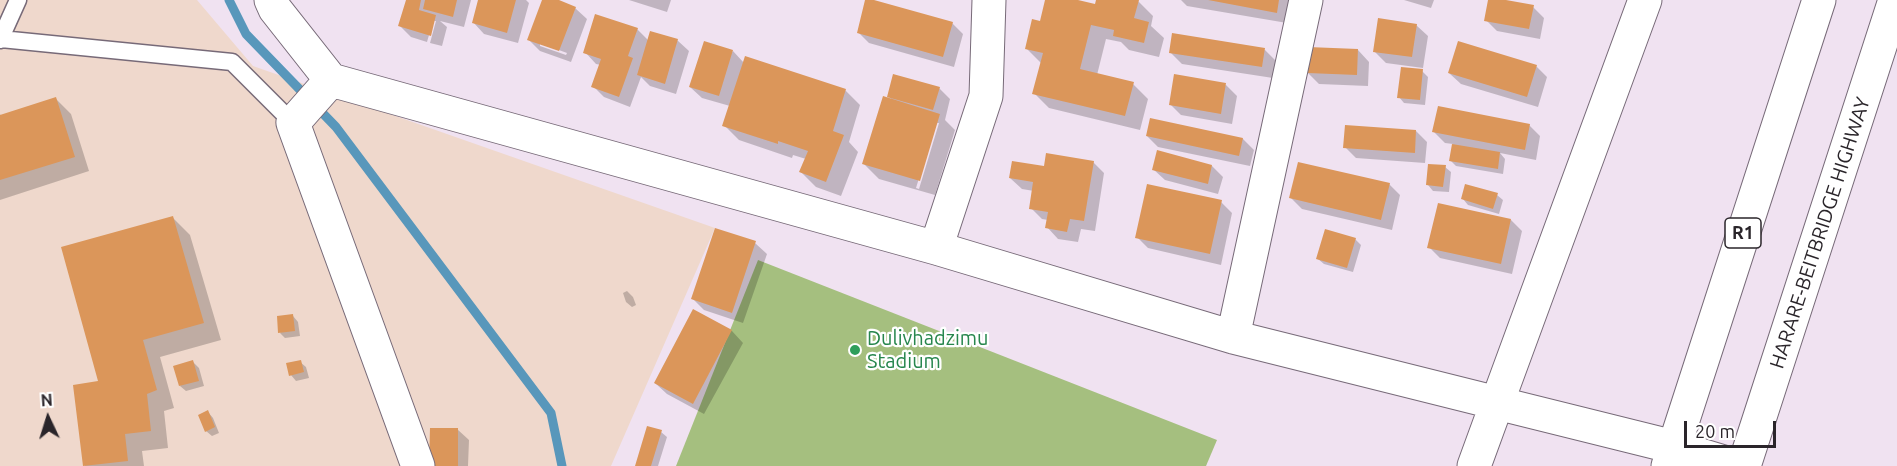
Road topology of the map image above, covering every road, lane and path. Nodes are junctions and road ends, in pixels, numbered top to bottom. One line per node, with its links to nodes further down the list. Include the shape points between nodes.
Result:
1 (18, 0): 8 (lane)
2 (271, 0): 10 (main road)
3 (989, 0): 11 (main road, via 986,96)
4 (1306, 0): 12 (main road)
5 (1645, 0): 13 (main road)
6 (1818, 0): 14 (main road, R1)
7 (1895, 0): 9 (main road, HARARE-BEITBRIDGE HIGHWAY)
8 (0, 39): 10 (lane, via 232,62)
9 (1884, 66): 18 (main road, HARARE-BEITBRIDGE HIGHWAY)
10 (312, 101): 11 (main road); 15 (main road)
11 (936, 248): 12 (main road)
12 (1233, 337): 13 (main road)
13 (1497, 403): 14 (main road); 16 (main road)
14 (1671, 457): 17 (main road)
15 (418, 466)
16 (1474, 466)
17 (1737, 466)
18 (1744, 466)

